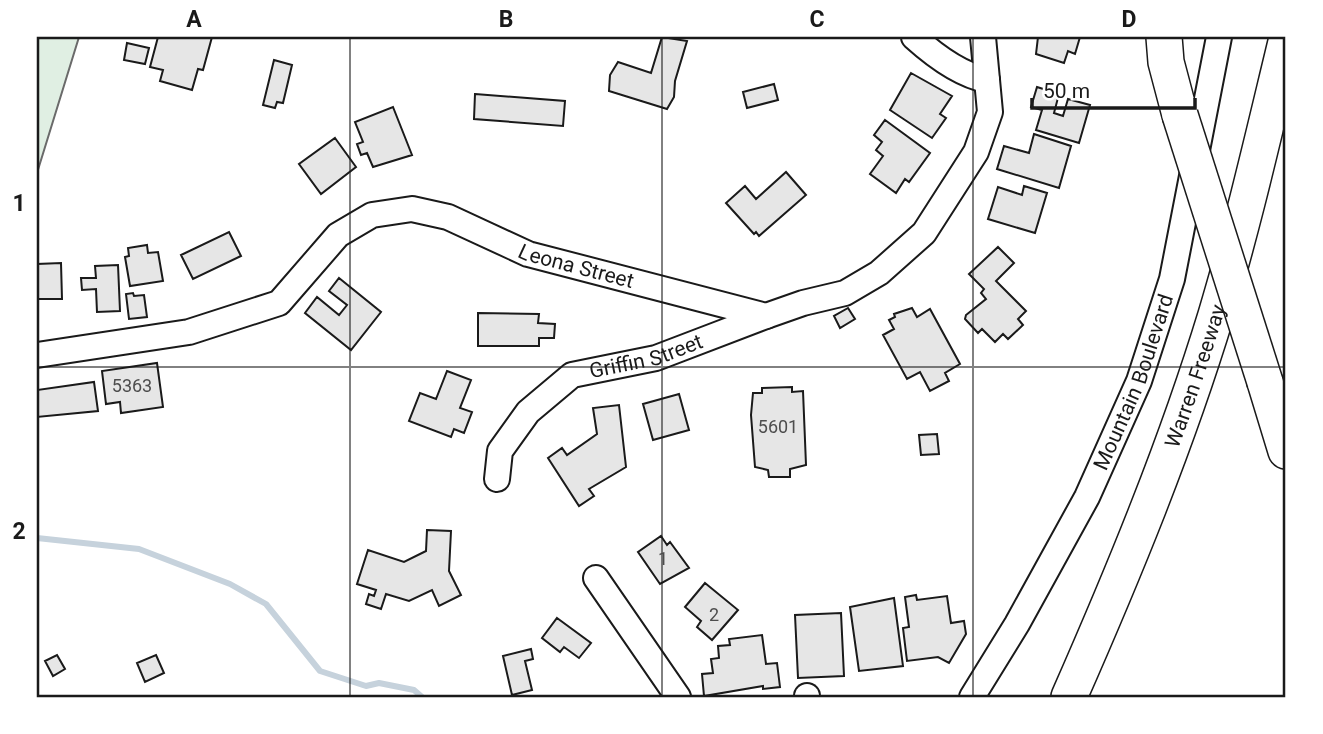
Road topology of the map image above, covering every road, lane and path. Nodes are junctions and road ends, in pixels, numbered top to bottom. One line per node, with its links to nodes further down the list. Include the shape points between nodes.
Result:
1 (915, 37): 6 (street, via 973,77)
2 (983, 37): 6 (street)
3 (1164, 37): 9 (highway, bridge, via 1180,115)
4 (1219, 37): 14 (street, Mountain Boulevard, via 1172,279 1139,381 1081,508)
5 (1286, 42): 12 (highway, Warren Freeway, via 1242,220 1188,402 1121,580)
6 (987, 80): 7 (street, via 990,112 976,152 924,233 879,273 845,293)
7 (766, 317): 8 (street, Leona Street, via 528,254 448,217 412,209 372,215 338,235 279,303 189,332); 10 (street, Griffin Street, via 656,358 572,375 528,411 500,451)
8 (37, 355)
9 (1286, 451)
10 (497, 479)
11 (596, 578): 13 (street)
12 (1075, 684)
13 (678, 697)
14 (972, 697)

